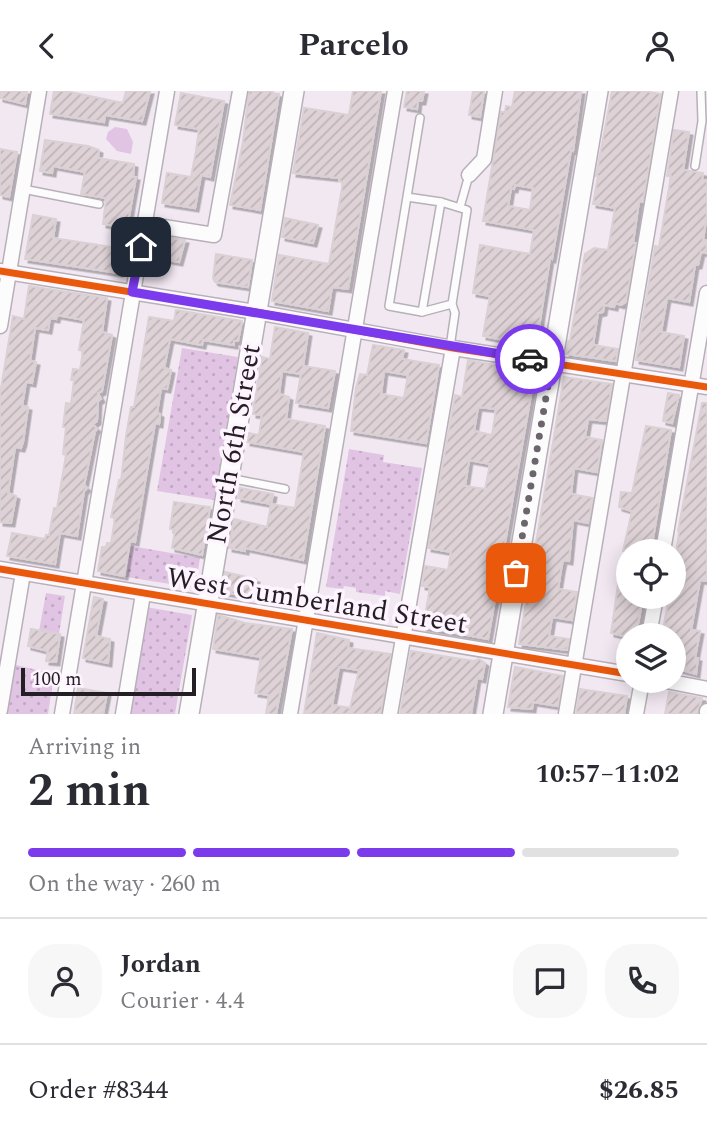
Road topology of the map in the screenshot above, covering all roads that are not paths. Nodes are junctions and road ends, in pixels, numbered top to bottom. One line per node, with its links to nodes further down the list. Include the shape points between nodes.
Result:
1 (39, 91): 13 (street)
2 (167, 91): 18 (street)
3 (294, 91): 23 (main road, North 6th Street)
4 (395, 91): 26 (street)
5 (495, 91): 12 (street, via 484,159)
6 (598, 91): 28 (main road)
7 (671, 91): 29 (street)
8 (701, 91): 11 (lane)
9 (240, 93): 18 (street, via 214,235)
10 (420, 118): 14 (lane)
11 (695, 166)
12 (468, 175): 17 (lane)
13 (23, 189): 16 (lane); 19 (street)
14 (407, 197): 15 (lane); 24 (lane, via 390,306)
15 (441, 202): 17 (lane); 24 (lane)
16 (99, 204)
17 (460, 207): 22 (lane, via 467,210)
18 (145, 224): 20 (street)
19 (5, 272): 20 (street); 25 (street)
20 (132, 292): 23 (street); 37 (street)
21 (707, 293): 30 (street)
22 (452, 304): 24 (lane); 27 (lane)
23 (256, 311): 26 (street); 32 (main road, North 6th Street)
24 (422, 312)
25 (0, 326)
26 (354, 329): 27 (street); 40 (street)
27 (451, 347): 28 (street); 41 (street)
28 (552, 362): 29 (street); 42 (main road)
29 (623, 372): 30 (street); 43 (street)
30 (691, 384): 31 (street); 34 (street)
31 (707, 387)
32 (228, 478): 33 (lane); 39 (main road, North 6th Street)
33 (285, 489)
34 (665, 539)
35 (0, 569): 36 (street, West Cumberland Street)
36 (23, 573): 37 (street, West Cumberland Street); 48 (street)
37 (84, 583): 38 (street, West Cumberland Street); 49 (street)
38 (143, 594): 39 (street, West Cumberland Street); 50 (street)
39 (207, 604): 40 (street, West Cumberland Street); 51 (main road, North 6th Street)
40 (305, 621): 41 (street, West Cumberland Street); 52 (street)
41 (403, 637): 42 (street, West Cumberland Street); 53 (street)
42 (503, 653): 43 (street, West Cumberland Street); 54 (main road)
43 (575, 665): 44 (street, West Cumberland Street); 55 (street)
44 (616, 672)
45 (686, 685): 46 (street)
46 (707, 689)
47 (640, 693): 56 (street)
48 (0, 711)
49 (62, 714)
50 (123, 714)
51 (189, 714)
52 (290, 714)
53 (390, 714)
54 (493, 714)
55 (566, 714)
56 (636, 714)

